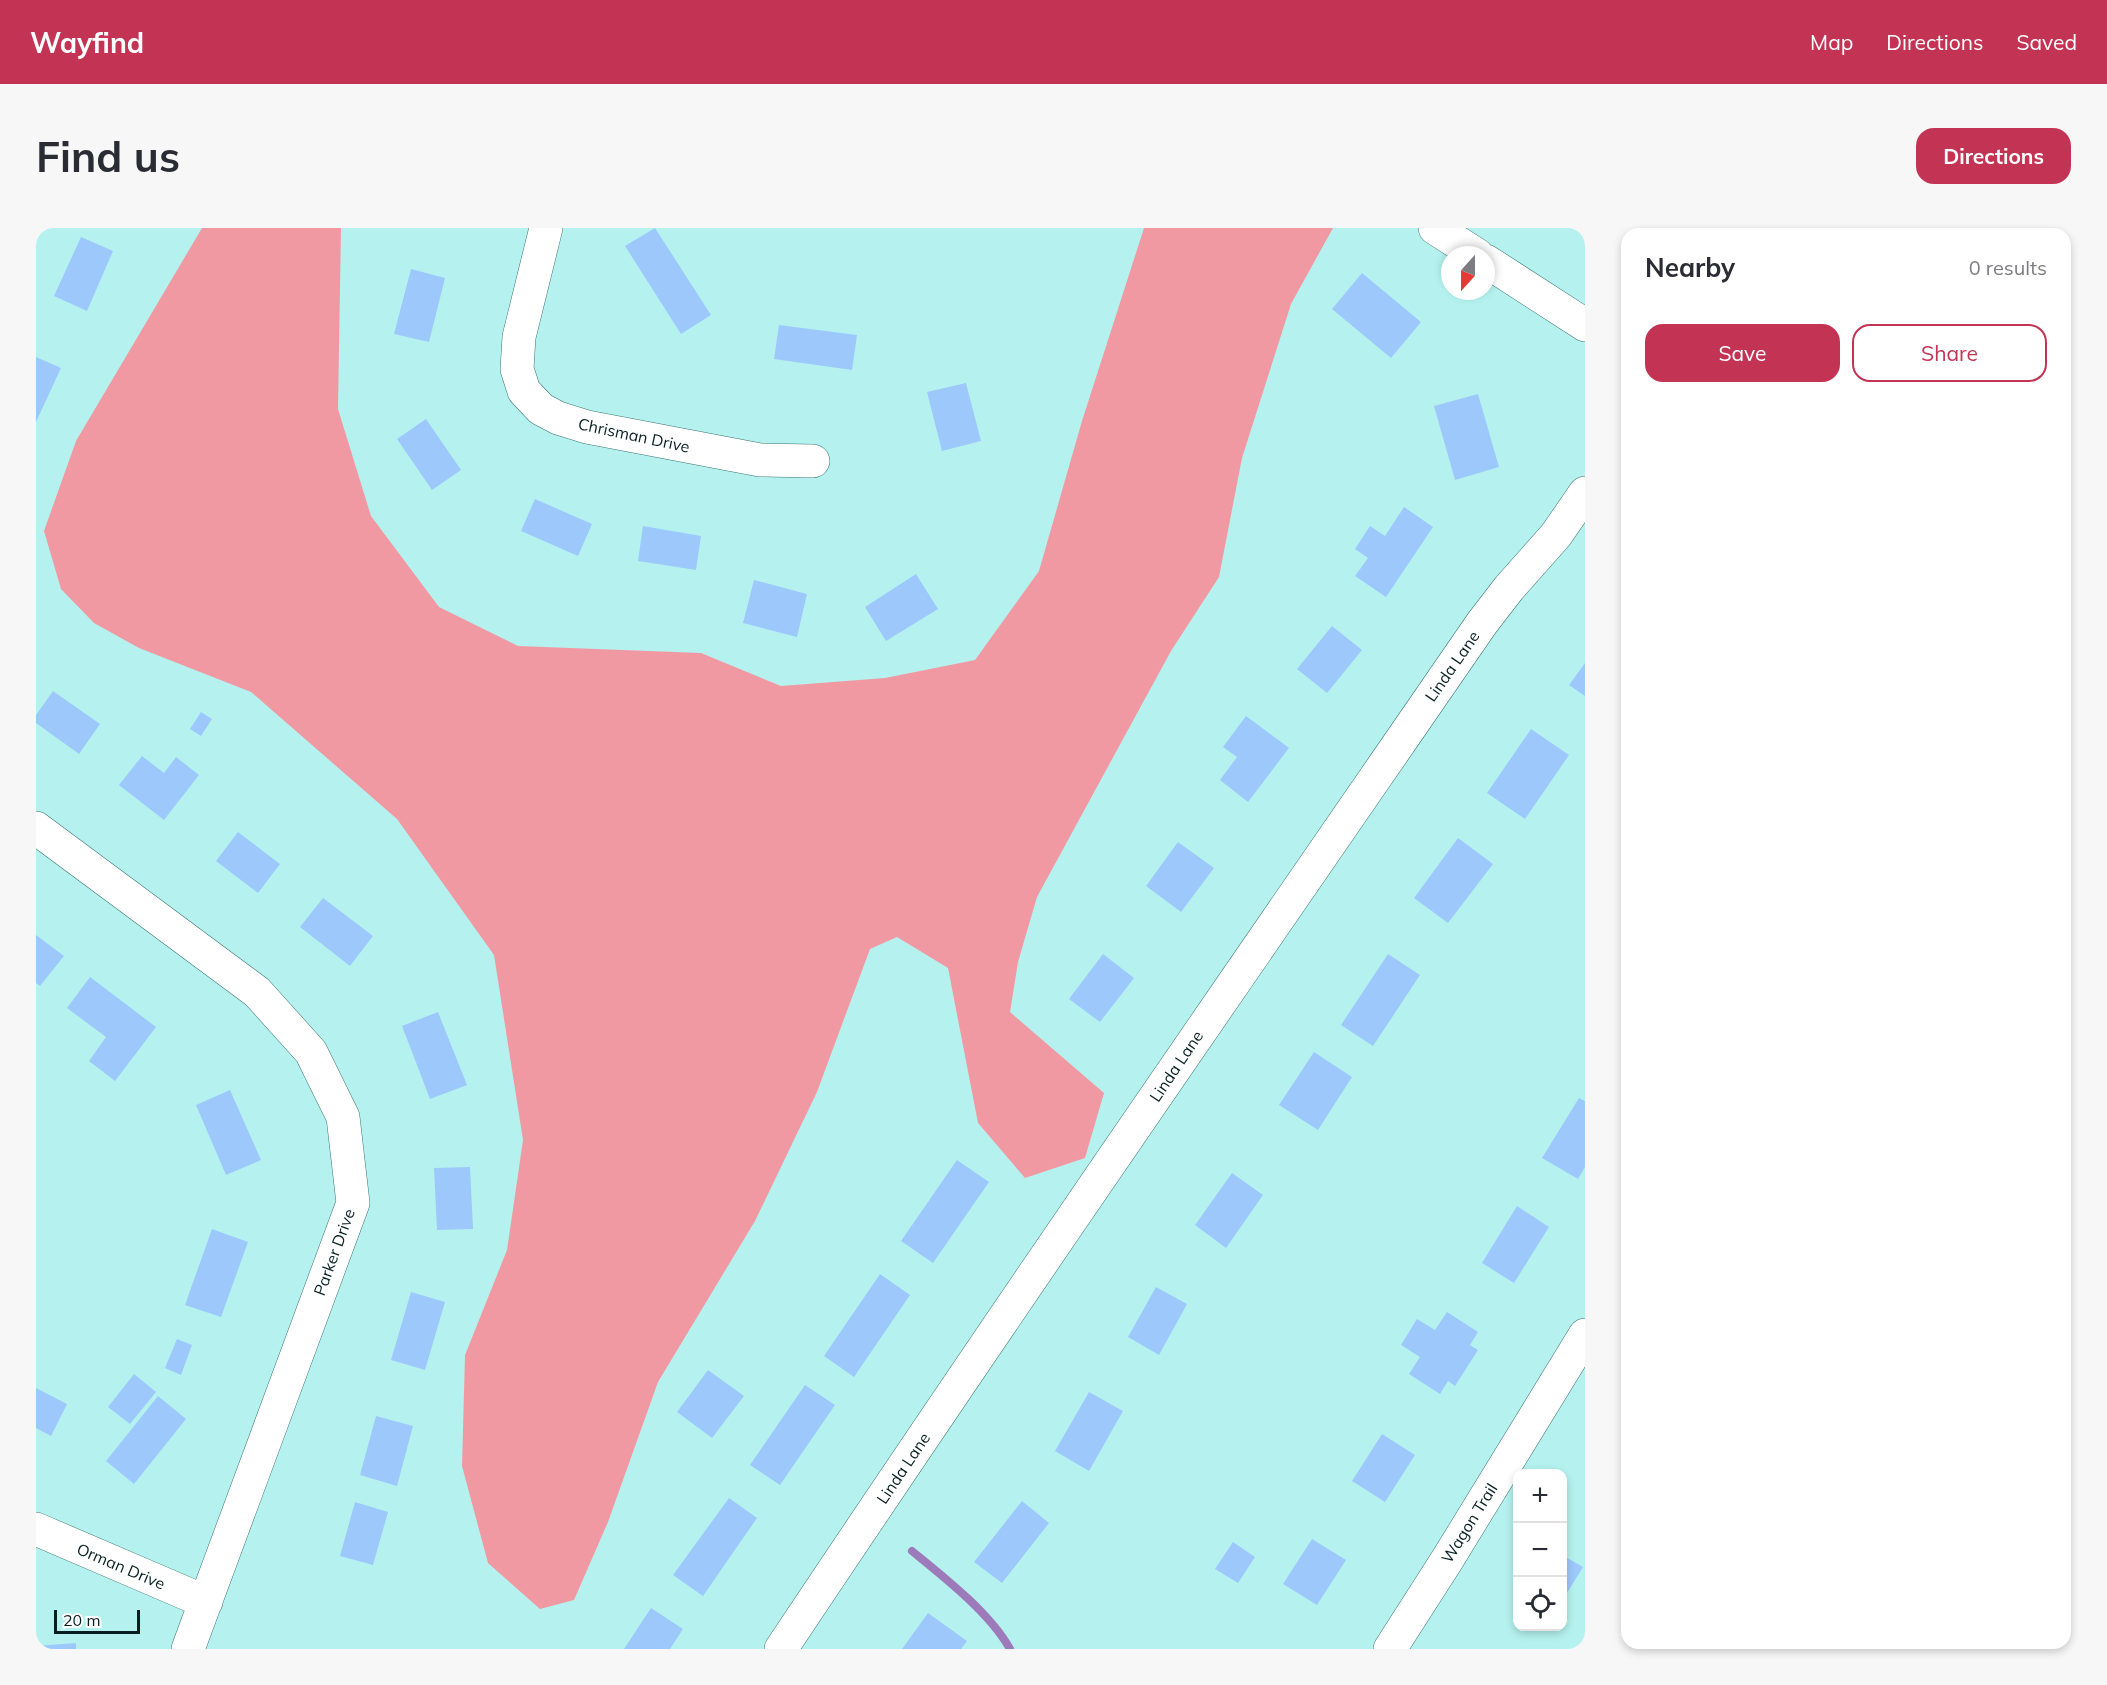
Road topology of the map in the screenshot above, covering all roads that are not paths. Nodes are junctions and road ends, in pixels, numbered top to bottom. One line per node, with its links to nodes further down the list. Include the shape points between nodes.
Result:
1 (546, 228): 6 (street, Chrisman Drive, via 519,337 517,369 524,391 541,410 587,427 752,459)
2 (1435, 228): 3 (street)
3 (1463, 246)
4 (1495, 267): 5 (street)
5 (1585, 325)
6 (813, 460)
7 (1585, 493): 13 (street, Linda Lane, via 1556,535 1476,632 981,1350)
8 (36, 828): 11 (street, Parker Drive, via 257,992 311,1052 343,1118 353,1203)
9 (1585, 1335): 14 (street, Wagon Trail)
10 (36, 1528): 11 (street, Orman Drive)
11 (206, 1602): 12 (street, Parker Drive)
12 (188, 1649)
13 (781, 1649)
14 (1390, 1649)

